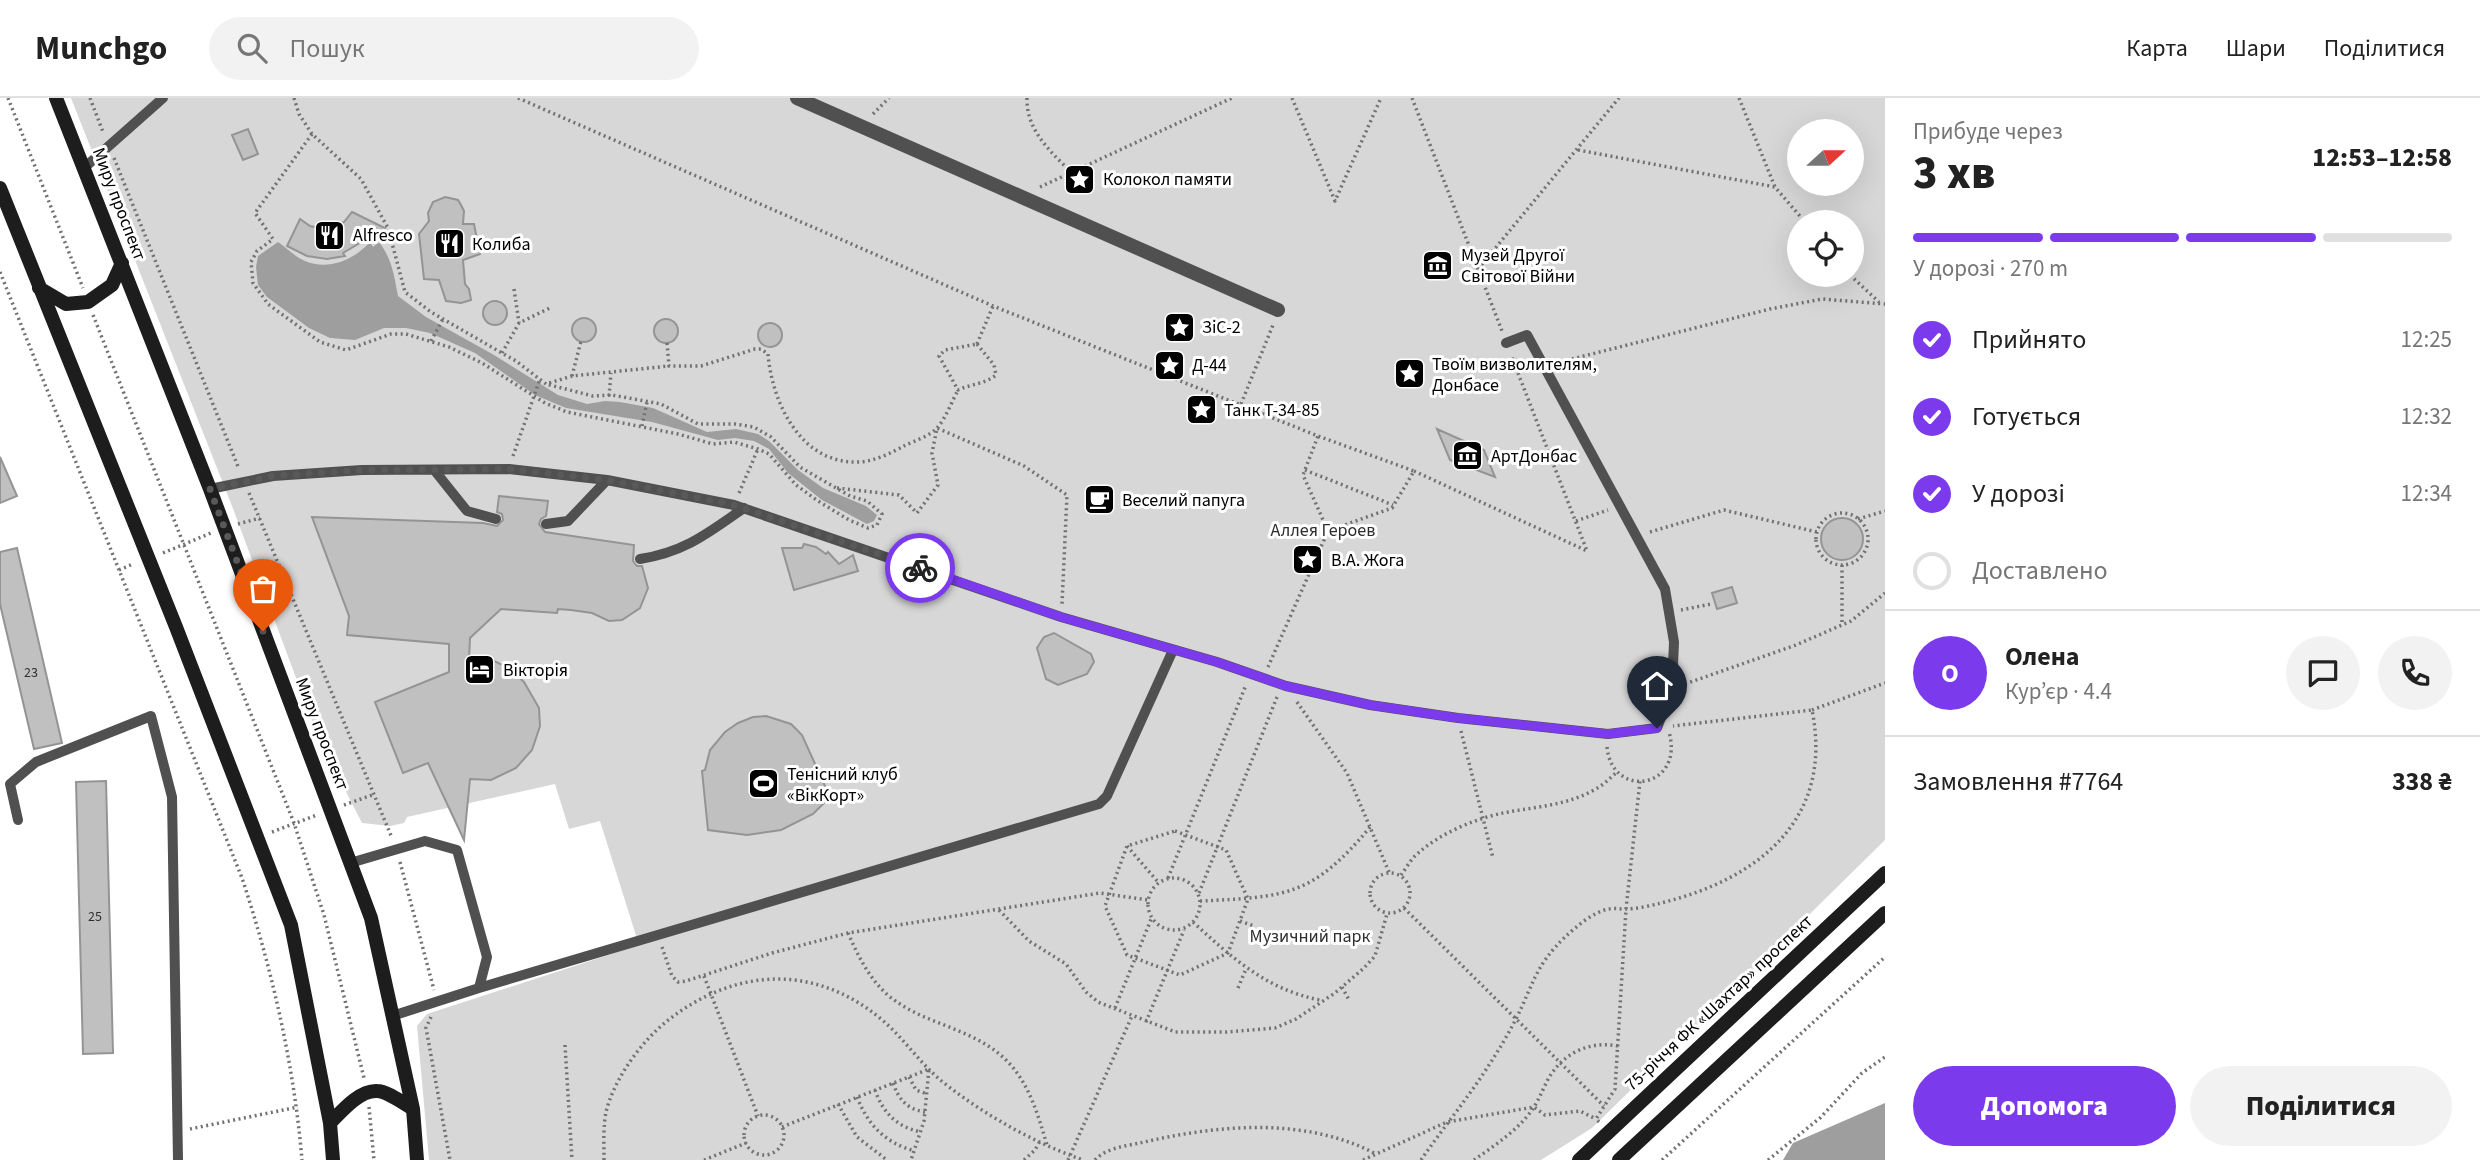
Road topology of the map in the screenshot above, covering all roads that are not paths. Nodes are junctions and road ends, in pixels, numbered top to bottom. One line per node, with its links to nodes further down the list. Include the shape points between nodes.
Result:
1 (57, 98): 4 (main road, Миру проспект)
2 (163, 98): 4 (lane)
3 (797, 98): 8 (street)
4 (84, 168): 6 (main road, Миру проспект)
5 (0, 188): 7 (main road)
6 (121, 263): 7 (main road, via 112,285 88,302 66,304); 12 (main road, Миру проспект)
7 (39, 288): 25 (main road, via 291,925)
8 (1279, 310)
9 (1506, 343): 17 (lane, via 1527,335 1665,589 1674,642 1671,689 1657,728 1608,734 1370,705 1284,685)
10 (435, 471): 11 (lane, via 509,469); 12 (lane, via 273,476); 14 (lane, via 467,511)
11 (607, 480): 13 (lane); 15 (lane, via 568,522)
12 (210, 489): 19 (main road, Миру проспект)
13 (739, 507): 16 (lane, via 691,545); 17 (lane, via 1061,617)
14 (496, 519)
15 (546, 524)
16 (639, 559)
17 (1173, 649): 22 (lane, via 1107,796 1098,804)
18 (18, 820): 26 (lane, via 10,784 36,762 152,716 172,797)
19 (350, 863): 22 (lane, via 425,841 457,850 487,957); 23 (main road, Миру проспект, via 371,918)
20 (1885, 873): 29 (main road, 75-річчя ФК «Шахтар» проспект)
21 (1885, 913): 30 (main road)
22 (479, 988): 23 (lane)
23 (392, 1016): 24 (main road, Миру проспект)
24 (413, 1109): 25 (main road, via 378,1090 352,1101); 28 (main road, Миру проспект)
25 (330, 1123): 27 (main road)
26 (178, 1160)
27 (333, 1160)
28 (417, 1160)
29 (1579, 1160)
30 (1619, 1160)

